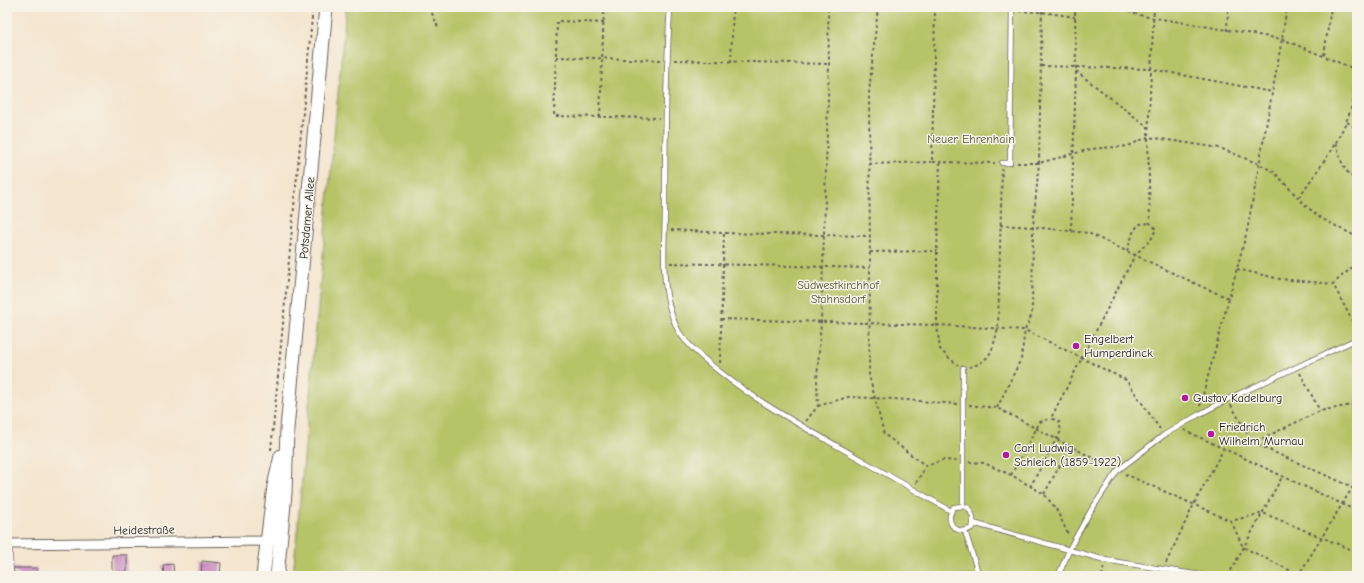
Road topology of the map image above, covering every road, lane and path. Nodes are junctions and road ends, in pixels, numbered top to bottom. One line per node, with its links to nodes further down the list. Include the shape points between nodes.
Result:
1 (313, 7): 106 (path)
2 (326, 7): 100 (street, Potsdamer Allee)
3 (431, 7): 22 (path)
4 (604, 7): 21 (path)
5 (670, 7): 28 (lane)
6 (733, 7): 29 (path)
7 (828, 7): 30 (path)
8 (878, 7): 50 (path, via 869,93)
9 (935, 7): 46 (path)
10 (1042, 7): 18 (path)
11 (1075, 7): 19 (path)
12 (1117, 7): 20 (path)
13 (1154, 7): 20 (path)
14 (1228, 7): 23 (path)
15 (1287, 7): 24 (path)
16 (1331, 7): 25 (path)
17 (1012, 9): 18 (path); 49 (lane)
18 (1042, 12): 19 (path); 31 (path)
19 (1075, 17): 32 (path)
20 (1154, 18): 23 (path); 33 (path)
21 (604, 23): 26 (path, via 558,21); 27 (path)
22 (438, 27)
23 (1227, 31): 24 (path)
24 (1282, 39): 25 (path); 37 (path)
25 (1324, 56): 34 (path)
26 (556, 57): 27 (path); 38 (path, via 554,116)
27 (602, 58): 28 (path); 38 (path)
28 (667, 60): 29 (path); 39 (lane)
29 (731, 62): 30 (path)
30 (828, 64): 61 (path)
31 (1041, 66): 32 (path); 51 (path)
32 (1076, 67): 33 (path); 35 (path)
33 (1151, 69): 37 (path); 41 (path)
34 (1357, 70)
35 (1076, 71): 41 (path); 45 (path)
36 (1357, 82): 40 (path)
37 (1272, 92): 52 (path)
38 (600, 117): 39 (path)
39 (665, 118): 58 (lane)
40 (1347, 122): 42 (path); 44 (path)
41 (1149, 128): 43 (path)
42 (1357, 129)
43 (1148, 137): 45 (path, via 1128,146); 52 (path, via 1220,148); 55 (path)
44 (1336, 143): 53 (path, via 1341,163); 54 (path)
45 (1074, 153): 51 (path); 59 (path)
46 (932, 162): 47 (path); 50 (path)
47 (940, 162): 48 (path); 64 (path)
48 (1002, 163): 49 (lane); 56 (path)
49 (1010, 163): 51 (path)
50 (869, 164): 62 (path)
51 (1039, 164): 57 (path)
52 (1259, 164): 54 (path, via 1274,172); 73 (path)
53 (1357, 180)
54 (1298, 197): 63 (path, via 1319,217)
55 (1150, 223): 65 (path, via 1140,224 1134,230); 67 (path, via 1156,229 1152,238)
56 (1000, 225): 57 (path); 80 (path)
57 (1034, 227): 59 (path); 81 (path, via 1032,314)
58 (665, 230): 60 (path); 68 (lane)
59 (1071, 231): 65 (path, via 1088,233)
60 (724, 233): 61 (path); 70 (path)
61 (824, 235): 62 (path); 71 (path)
62 (870, 236): 66 (path)
63 (1357, 237)
64 (937, 251): 66 (path); 79 (path)
65 (1127, 251): 67 (path)
66 (870, 252): 72 (path)
67 (1135, 255): 75 (path); 84 (path)
68 (664, 263): 70 (path); 87 (lane, via 666,292 677,330 692,348)
69 (1357, 263): 74 (path)
70 (723, 265): 71 (path); 76 (path)
71 (823, 266): 72 (path); 77 (path)
72 (870, 268): 78 (path)
73 (1237, 269): 74 (path, via 1280,279); 75 (path)
74 (1333, 284): 82 (path)
75 (1229, 298): 95 (path)
76 (721, 319): 77 (path); 87 (path)
77 (821, 321): 78 (path); 92 (path)
78 (869, 323): 79 (path); 88 (path, via 869,375)
79 (937, 325): 80 (path); 86 (path, via 940,348)
80 (998, 328): 81 (path); 86 (path, via 992,352 975,366)
81 (1024, 330): 84 (path); 93 (path, via 1021,359)
82 (1357, 330)
83 (1357, 339): 85 (lane)
84 (1081, 359): 96 (path); 101 (path, via 1126,380)
85 (1296, 367): 89 (lane); 94 (path)
86 (963, 368): 91 (lane)
87 (720, 373): 97 (lane)
88 (874, 398): 91 (path); 92 (path, via 848,397); 108 (path, via 884,434)
89 (1228, 399): 95 (lane); 103 (path)
90 (1357, 404): 94 (path)
91 (963, 405): 93 (path); 107 (lane)
92 (818, 406): 97 (path)
93 (997, 408): 99 (path)
94 (1320, 411): 103 (path)
95 (1198, 415): 98 (lane)
96 (1051, 418): 99 (path, via 1040,422); 102 (path, via 1059,422 1061,431)
97 (802, 427): 115 (lane)
98 (1177, 427): 101 (lane); 105 (path)
99 (1036, 428): 102 (path); 110 (path)
100 (287, 429): 128 (street, Potsdamer Allee, via 274,486); 129 (street, Potsdamer Allee)
101 (1164, 435): 109 (lane)
102 (1056, 440): 104 (path); 113 (path)
103 (1253, 443): 114 (path)
104 (1071, 446): 109 (path); 117 (path)
105 (1223, 450): 111 (path); 118 (path)
106 (271, 456)
107 (963, 462): 108 (path, via 943,460); 110 (path, via 984,463); 120 (lane)
108 (926, 466): 115 (path)
109 (1117, 471): 118 (path); 131 (lane)
110 (1011, 475): 113 (path)
111 (1282, 477): 119 (path); 123 (path)
112 (1357, 480): 114 (path)
113 (1030, 487): 117 (path)
114 (1352, 487): 116 (path); 119 (path)
115 (912, 489): 121 (lane)
116 (1357, 489)
117 (1044, 494): 131 (path, via 1064,523)
118 (1194, 504): 124 (path); 136 (path)
119 (1342, 505): 122 (path); 127 (path)
120 (963, 506): 121 (lane, via 954,507); 125 (lane, via 969,508)
121 (951, 511): 126 (lane, via 951,524 957,530)
122 (1357, 511)
123 (1263, 513): 124 (path); 127 (path); 132 (path)
124 (1231, 521): 132 (path)
125 (973, 523): 126 (lane, via 973,527); 133 (lane)
126 (965, 531): 141 (lane)
127 (1322, 538): 134 (path); 137 (path)
128 (267, 541): 129 (street, Heidestraße); 130 (street, Heidestraße); 139 (street, Potsdamer Allee)
129 (281, 542): 140 (street, Potsdamer Allee)
130 (8, 544): 138 (lane)
131 (1072, 544): 133 (lane)
132 (1243, 547): 137 (path); 145 (path)
133 (1069, 551): 135 (lane); 142 (lane)
134 (1357, 552)
135 (1105, 560): 136 (lane); 143 (path)
136 (1164, 569): 144 (lane)
137 (1298, 575)
138 (10, 576)
139 (263, 576)
140 (277, 576)
141 (979, 576)
142 (1058, 576)
143 (1102, 576)
144 (1206, 576)
145 (1228, 576)

